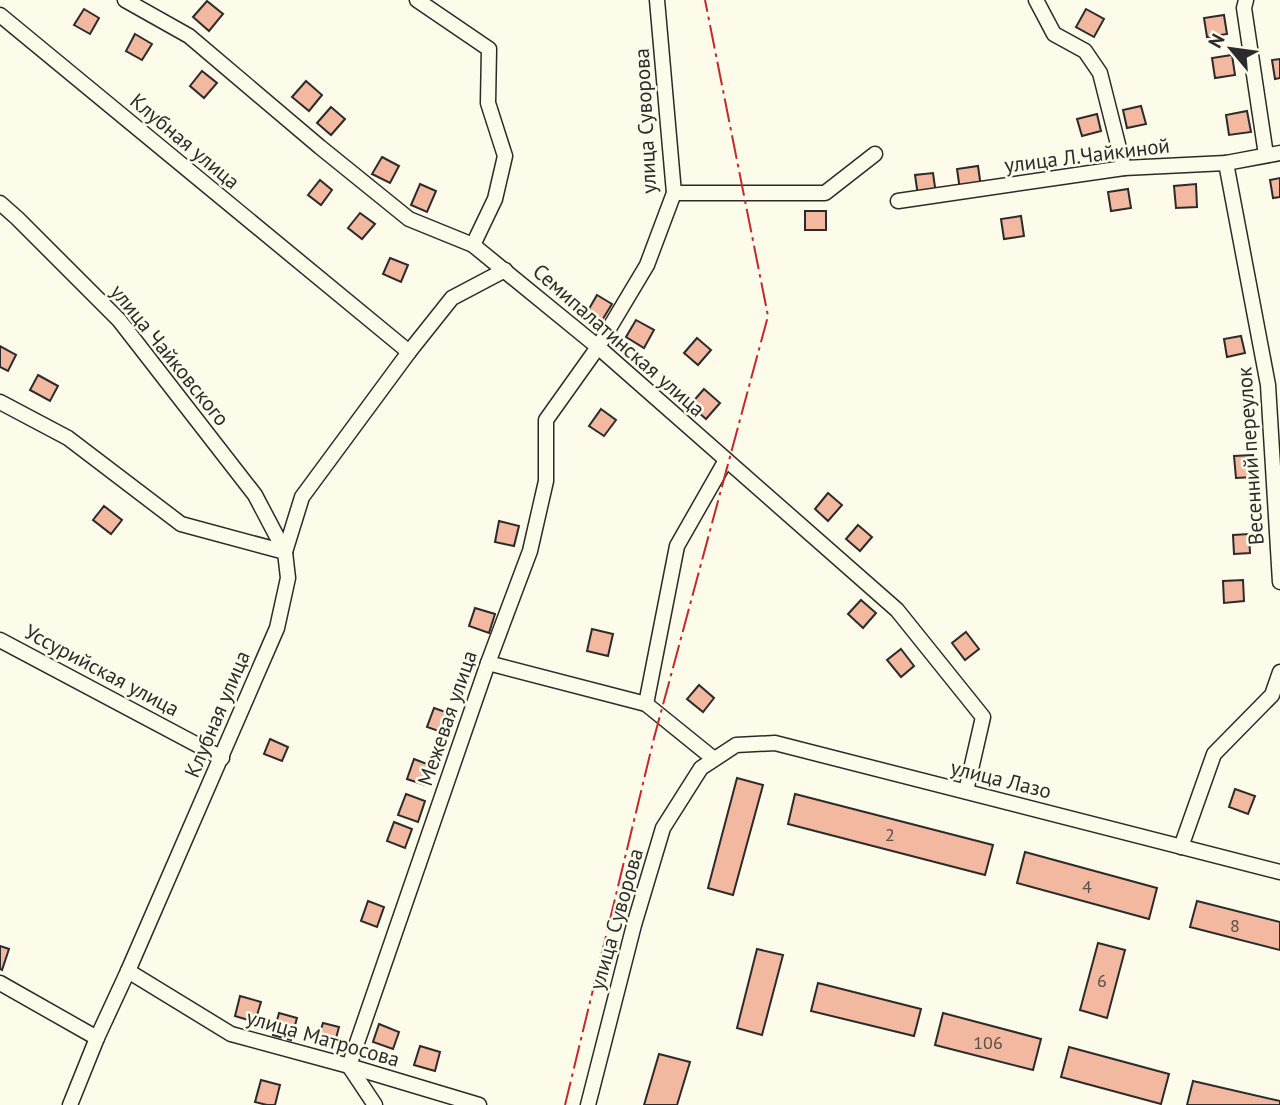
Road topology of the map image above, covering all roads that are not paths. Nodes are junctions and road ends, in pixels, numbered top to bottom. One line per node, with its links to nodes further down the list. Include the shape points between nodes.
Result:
1 (125, 0): 14 (street, Семипалатинская улица, via 189,36 409,219)
2 (416, 0): 14 (street, via 489,49 488,103 505,156 495,199)
3 (657, 0): 11 (street, улица Суворова)
4 (1036, 0): 10 (street, via 1054,34 1085,51 1100,73)
5 (1246, 0): 8 (street)
6 (0, 15): 17 (street, Клубная улица)
7 (875, 154): 11 (street, via 824,193)
8 (1273, 154): 9 (street, улица Л.Чайкиной)
9 (1226, 163): 10 (street, улица Л.Чайкиной); 21 (street, Весенний переулок, via 1268,385)
10 (1124, 168): 12 (street, улица Л.Чайкиной)
11 (674, 193): 16 (street, улица Суворова, via 647,265)
12 (898, 201)
13 (0, 203): 20 (street, улица Чайковского, via 119,320 255,495)
14 (473, 245): 15 (street, Семипалатинская улица)
15 (505, 270): 16 (street, Семипалатинская улица); 17 (street, Клубная улица, via 452,298)
16 (598, 348): 19 (street, Семипалатинская улица); 23 (street, Межевая улица, via 546,420 546,481 530,551)
17 (408, 352): 20 (street, Клубная улица, via 302,497)
18 (0, 402): 20 (street, via 68,438 181,524)
19 (726, 460): 25 (street, via 677,546); 28 (street, Семипалатинская улица, via 897,610 983,717)
20 (285, 552): 26 (street, Клубная улица, via 288,578 277,628)
21 (1280, 582)
22 (0, 640): 26 (street, Уссурийская улица)
23 (488, 663): 25 (street); 34 (street, Межевая улица)
24 (1280, 672): 29 (street, via 1272,695 1214,754)
25 (646, 704): 27 (street)
26 (222, 758): 31 (street, Клубная улица)
27 (714, 759): 28 (street, улица Лазо, via 736,745 775,743); 38 (street, улица Суворова, via 701,768 663,828)
28 (966, 792): 29 (street, улица Лазо)
29 (1181, 846): 30 (street, улица Лазо)
30 (1280, 872)
31 (128, 971): 33 (street, Клубная улица); 34 (street, улица Матросова, via 231,1034)
32 (0, 983): 33 (street)
33 (97, 1038): 35 (street, Клубная улица)
34 (349, 1066): 36 (street); 37 (street, улица Матросова)
35 (70, 1105)
36 (375, 1105)
37 (479, 1105)
38 (588, 1105)

